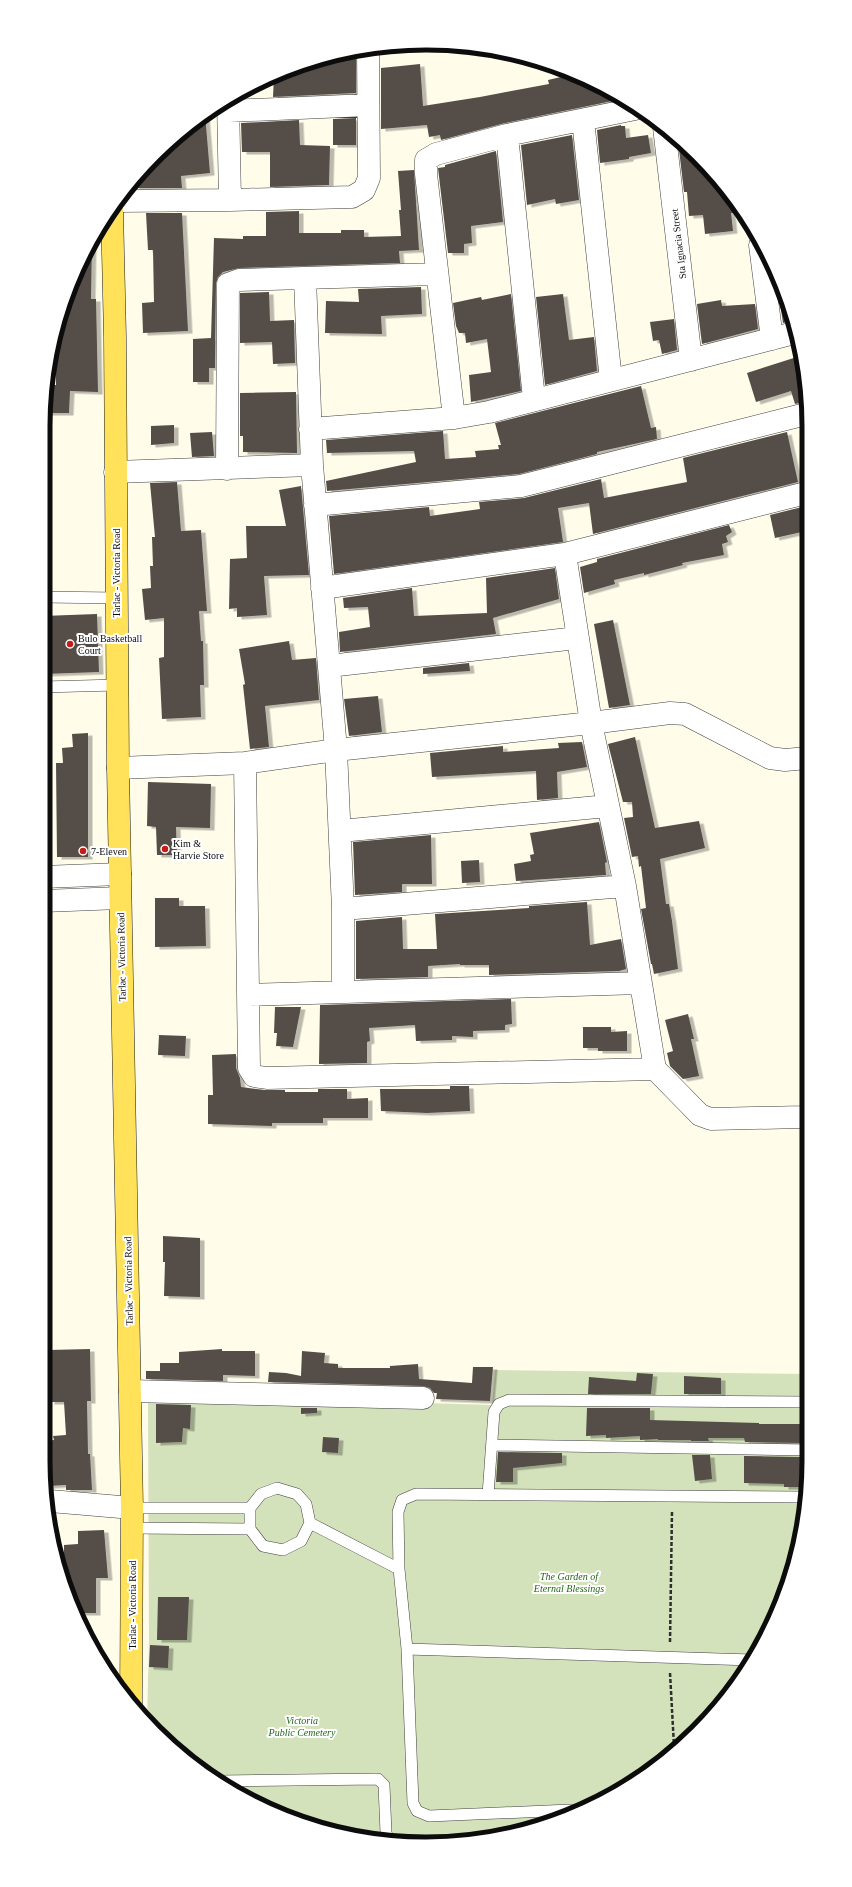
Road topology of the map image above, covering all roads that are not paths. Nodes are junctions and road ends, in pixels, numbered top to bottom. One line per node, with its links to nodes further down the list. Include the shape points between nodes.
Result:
1 (368, 54): 2 (street)
2 (368, 105): 3 (street); 8 (street, via 369,178 364,190 352,197)
3 (229, 106): 8 (street)
4 (630, 110): 5 (street)
5 (583, 120): 6 (street); 17 (street)
6 (507, 135): 12 (street, via 436,154 426,160); 18 (street)
7 (665, 136): 16 (street, Sta Ignacia Street)
8 (230, 200): 9 (street)
9 (125, 201)
10 (112, 218): 24 (main road, Tarlac - Victoria Road)
11 (762, 257): 15 (street)
12 (436, 274): 13 (street); 20 (street)
13 (305, 278): 21 (street); 23 (street, via 239,280 228,284)
14 (790, 334): 15 (street)
15 (772, 339): 16 (street)
16 (691, 360): 17 (street)
17 (611, 380): 18 (street)
18 (534, 399): 20 (street, via 489,412)
19 (802, 415): 26 (street, via 522,486)
20 (454, 418): 21 (street)
21 (310, 430): 22 (street)
22 (312, 465): 23 (street); 26 (street)
23 (227, 468): 24 (street)
24 (115, 472): 30 (main road, Tarlac - Victoria Road)
25 (802, 494): 27 (street)
26 (315, 505): 28 (street)
27 (564, 554): 28 (street); 31 (street)
28 (322, 588): 32 (street)
29 (50, 597): 30 (lane)
30 (116, 598): 33 (main road, Tarlac - Victoria Road)
31 (577, 638): 32 (street); 35 (street)
32 (329, 666): 36 (street)
33 (117, 685): 34 (lane); 39 (main road, Tarlac - Victoria Road)
34 (50, 687)
35 (591, 724): 36 (street); 37 (street, via 670,713 685,714 770,758); 40 (street)
36 (336, 750): 38 (street); 41 (street)
37 (802, 758)
38 (245, 763): 39 (street); 50 (street)
39 (118, 768): 42 (main road, Tarlac - Victoria Road)
40 (608, 806): 41 (street); 44 (street)
41 (340, 831): 47 (street)
42 (120, 874): 43 (street); 45 (main road, Tarlac - Victoria Road)
43 (50, 877)
44 (625, 886): 47 (street); 48 (street)
45 (120, 898): 46 (street); 53 (main road, Tarlac - Victoria Road)
46 (50, 901)
47 (343, 909): 49 (street)
48 (641, 983): 49 (street); 51 (street)
49 (343, 991): 50 (street)
50 (249, 995): 51 (street, via 249,1068 254,1076 275,1078)
51 (655, 1069): 52 (street, via 700,1115 711,1119)
52 (802, 1117)
53 (130, 1391): 54 (street); 62 (main road, Tarlac - Victoria Road)
54 (423, 1398)
55 (802, 1402): 56 (lane, via 509,1400 499,1404 494,1412)
56 (492, 1445): 57 (lane); 58 (lane)
57 (802, 1450)
58 (488, 1495): 59 (lane); 65 (lane, via 416,1494 402,1500 398,1512)
59 (800, 1497)
60 (52, 1501): 62 (street)
61 (250, 1508): 62 (lane); 63 (lane, via 261,1494 277,1488 297,1494 306,1504); 64 (lane)
62 (132, 1518): 64 (lane); 68 (main road, Tarlac - Victoria Road)
63 (310, 1523): 64 (lane, via 302,1541 283,1550 263,1546); 65 (lane)
64 (250, 1529)
65 (399, 1569): 66 (lane)
66 (407, 1649): 67 (lane); 70 (lane, via 413,1803 417,1811 429,1816)
67 (745, 1660)
68 (131, 1694)
69 (228, 1781): 71 (lane, via 378,1779 384,1785)
70 (564, 1810)
71 (387, 1835)

